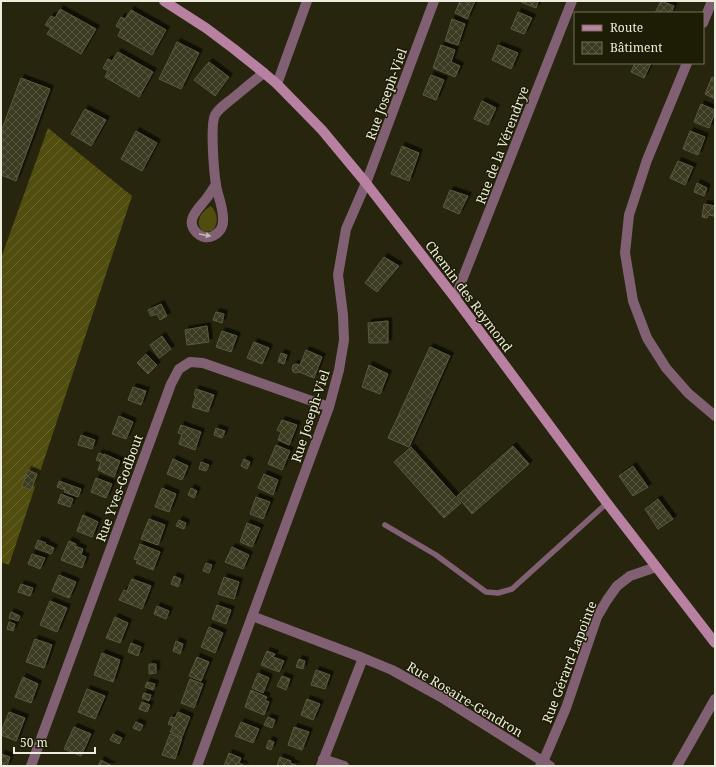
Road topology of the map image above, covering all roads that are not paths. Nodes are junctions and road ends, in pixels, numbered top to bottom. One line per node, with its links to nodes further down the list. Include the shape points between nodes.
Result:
1 (164, 1): 8 (street, Chemin des Raymond, via 206,28)
2 (307, 1): 9 (street)
3 (434, 1): 10 (street, Rue Joseph-Viel)
4 (572, 1): 12 (street, Rue de la Vérendrye)
5 (712, 1): 6 (street)
6 (704, 21)
7 (687, 64): 14 (street, via 647,160 629,215 625,253 632,301 647,338 666,368 688,393)
8 (264, 73): 9 (street, Chemin des Raymond); 11 (street, via 215,115 212,140)
9 (276, 84): 10 (street, Chemin des Raymond, via 322,130)
10 (366, 183): 12 (street, Chemin des Raymond); 13 (street, Rue Joseph-Viel, via 346,229 338,274 344,340)
11 (216, 184): 11 (street, one-way to 11, via 194,213 192,220 197,234 204,237 219,232 223,223)
12 (455, 298): 15 (street, Chemin des Raymond)
13 (329, 407): 18 (street, Rue Joseph-Viel); 24 (street, Rue Yves-Godbout, via 203,363 190,362 179,369 171,384)
14 (715, 416)
15 (607, 503): 16 (lane, via 512,589 498,593 486,592 436,555); 17 (street, Chemin des Raymond)
16 (385, 526)
17 (656, 567): 19 (street, Chemin des Raymond); 23 (street, Rue Gérard-Lapointe, via 630,576 617,586 597,617)
18 (252, 616): 20 (street, Rue Rosaire-Gendron); 25 (street, Rue Joseph-Viel)
19 (715, 643)
20 (363, 658): 22 (street); 23 (street, Rue Rosaire-Gendron, via 392,670 441,697)
21 (715, 699): 27 (street)
22 (322, 762): 26 (street)
23 (545, 765)
24 (31, 766)
25 (197, 766)
26 (344, 766)
27 (677, 766)

